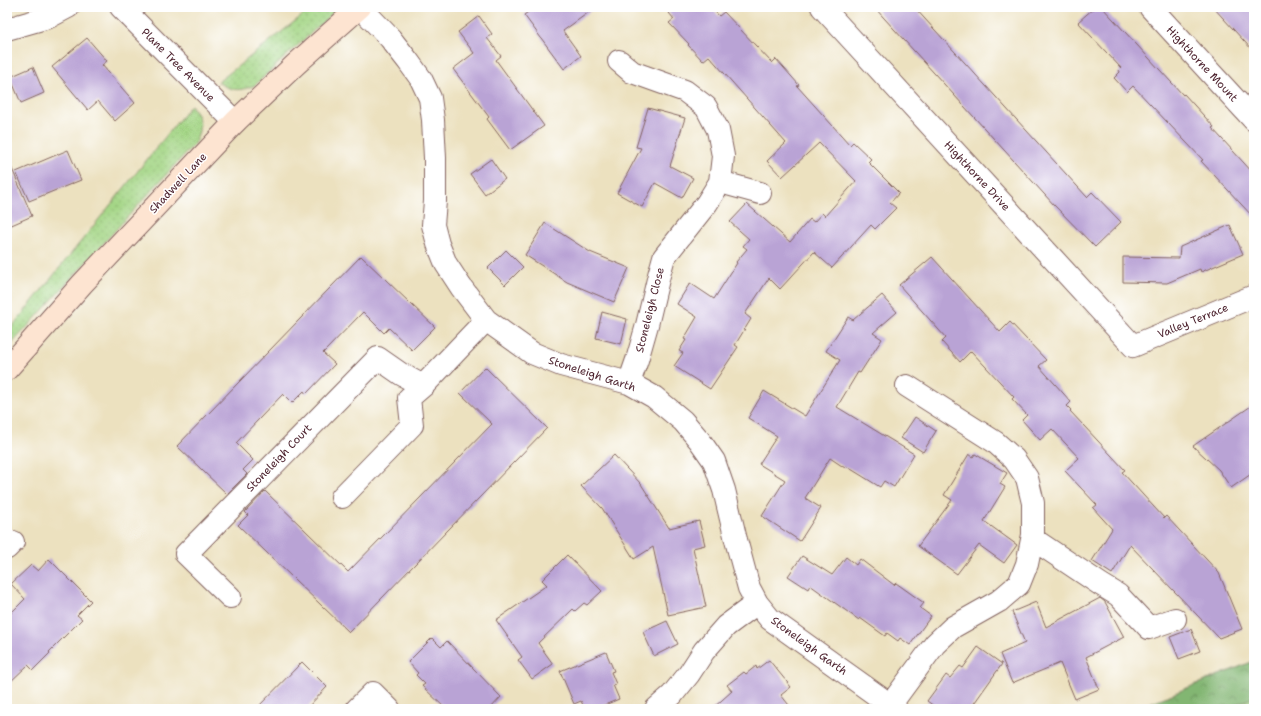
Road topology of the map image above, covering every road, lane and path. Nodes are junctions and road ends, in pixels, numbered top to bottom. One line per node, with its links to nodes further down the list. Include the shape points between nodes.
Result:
1 (68, 7): 6 (street, via 49,17)
2 (121, 7): 9 (street, Plane Tree Avenue)
3 (360, 7): 9 (street, Shadwell Lane); 13 (street, Stoneleigh Garth, via 408,61 430,98 435,158 433,225 446,264)
4 (822, 7): 14 (street, Highthorne Drive)
5 (1150, 7): 8 (street, Highthorne Mount)
6 (7, 29)
7 (619, 61): 10 (street, Stoneleigh Close, via 632,72 685,91 706,107 718,130 723,156)
8 (1254, 120)
9 (235, 122): 15 (street, Shadwell Lane, via 82,284)
10 (720, 182): 11 (street); 16 (street, Stoneleigh Close, via 664,258)
11 (760, 193)
12 (1254, 296): 14 (street, Valley Terrace)
13 (486, 320): 16 (street, Stoneleigh Garth, via 532,353 561,365); 17 (street)
14 (1133, 346)
15 (7, 369)
16 (629, 383): 22 (street, Stoneleigh Garth, via 654,397 683,421 714,461 749,588)
17 (423, 386): 19 (street, via 409,398 412,425); 21 (street, Stoneleigh Court, via 378,358 186,554)
18 (907, 386): 20 (street, Stoneleigh Garth, via 995,442 1014,459 1027,478 1033,502)
19 (342, 497)
20 (1032, 539): 23 (street, via 1118,595 1149,628); 24 (street, Stoneleigh Garth, via 1027,564 1019,584 999,601 953,627 935,644)
21 (230, 597)
22 (756, 603): 24 (street, Stoneleigh Garth, via 770,619); 27 (street, via 726,626 672,695)
23 (1175, 619)
24 (893, 707)
25 (357, 709): 26 (street, via 373,693)
26 (389, 709)
27 (656, 709)

